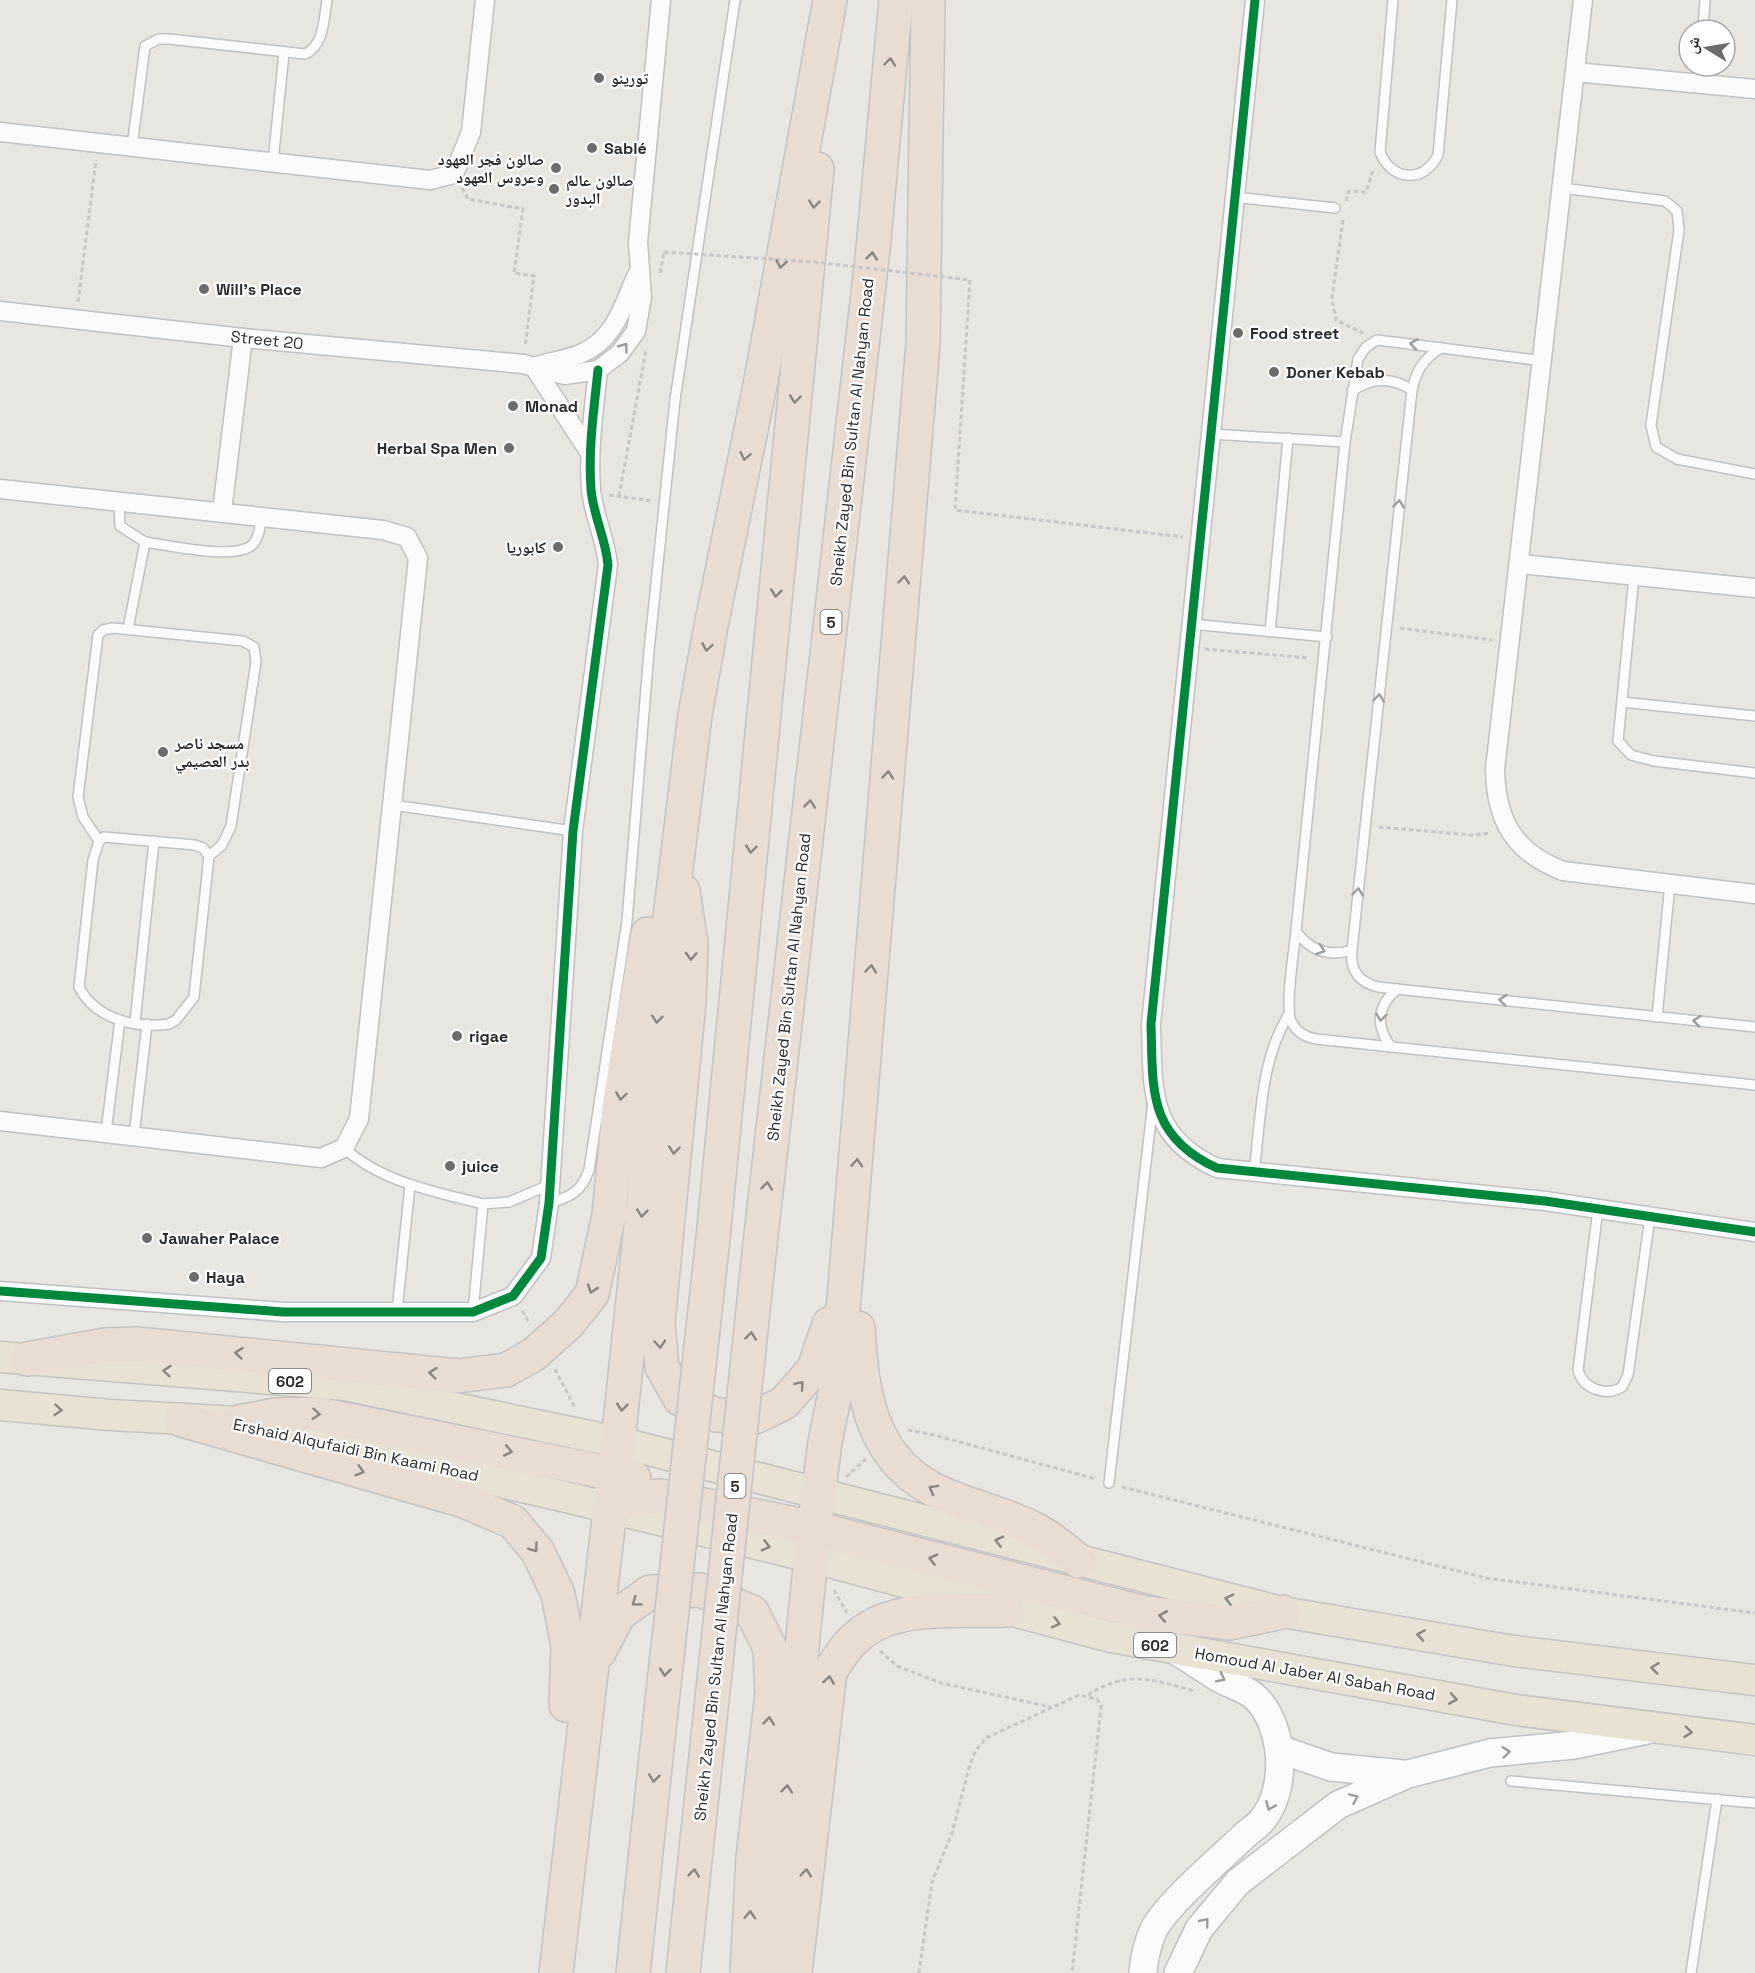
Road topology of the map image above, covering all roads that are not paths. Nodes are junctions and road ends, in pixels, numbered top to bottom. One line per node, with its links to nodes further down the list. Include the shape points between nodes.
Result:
1 (327, 0): 14 (lane, via 321,33 312,51)
2 (485, 0): 21 (street, via 471,132 454,174 430,180)
3 (662, 0): 25 (street, via 638,242)
4 (735, 0): 80 (lane, via 675,400 627,921 590,1170 584,1185 570,1197)
5 (832, 0): 59 (highway, one-way to 59, via 711,626); 113 (highway, one-way to 113, bridge, via 713,1238)
6 (896, 0): 114 (highway, Sheikh Zayed Bin Sultan Al Nahyan Road / 5, one-way to 6, bridge, via 760,1244 873,249)
7 (928, 0): 84 (highway, one-way to 7, via 923,344)
8 (1255, 0): 23 (street)
9 (1393, 0): 10 (lane, via 1380,152 1389,169 1407,176 1426,171 1438,155)
10 (1452, 0)
11 (1583, 0): 15 (street)
12 (1705, 0): 13 (lane)
13 (1703, 18)
14 (284, 53): 20 (lane, via 169,39 152,41 142,52); 21 (lane)
15 (1575, 72): 16 (street); 22 (street)
16 (1677, 74)
17 (1711, 78): 18 (street)
18 (1755, 89)
19 (0, 132): 20 (street)
20 (132, 147): 21 (street)
21 (273, 162)
22 (1562, 188): 29 (street); 38 (lane, via 1665,201 1677,211 1679,230 1651,425 1656,447 1677,459)
23 (1234, 197): 24 (lane); 34 (street)
24 (1340, 208)
25 (639, 272): 30 (street, via 620,318 605,338 581,354); 31 (street, one-way to 25, via 620,353 636,331 642,297)
26 (0, 311): 27 (street, Street 20)
27 (243, 338): 30 (street, Street 20); 41 (street)
28 (1441, 348): 29 (lane); 32 (lane, via 1418,370); 33 (lane, one-way to 33, via 1377,340 1358,359)
29 (1543, 361): 44 (street)
30 (529, 366): 31 (street, via 566,375); 37 (street)
31 (598, 370): 37 (street)
32 (1412, 390): 33 (lane, via 1387,380 1368,382); 63 (lane, one-way to 32)
33 (1352, 391): 36 (lane)
34 (1211, 434): 35 (lane); 47 (street)
35 (1288, 438): 36 (lane); 49 (lane)
36 (1345, 442): 50 (lane)
37 (590, 453): 55 (street, via 591,492 607,545 608,565)
38 (1755, 474)
39 (0, 489): 40 (street)
40 (119, 502): 41 (street); 43 (lane, via 120,526)
41 (222, 511): 42 (street)
42 (261, 516): 43 (lane, via 252,545 232,553); 54 (street, via 383,530 407,537 418,558)
43 (145, 542): 48 (lane)
44 (1520, 564): 45 (street); 60 (street, via 1495,769 1498,802 1509,832 1530,854 1563,871)
45 (1634, 576): 46 (street); 51 (lane)
46 (1755, 588)
47 (1191, 624): 49 (lane); 73 (street, via 1151,1024)
48 (128, 629): 56 (lane, via 103,630 95,647 78,797 83,817); 58 (lane, via 243,641 256,651 231,825 222,845)
49 (1270, 632): 50 (lane)
50 (1327, 637): 62 (lane)
51 (1622, 702): 52 (lane); 53 (lane, via 1618,741 1631,755)
52 (1755, 716)
53 (1755, 773)
54 (393, 805): 55 (lane); 77 (street, via 359,1119)
55 (573, 831): 80 (street)
56 (99, 841): 57 (lane, via 109,837); 67 (lane, via 93,860 79,987 104,1016)
57 (154, 841): 58 (lane, via 195,845); 68 (lane)
58 (209, 856): 69 (lane, via 194,997 176,1020 161,1026)
59 (676, 856): 86 (highway, one-way to 86, via 691,944 689,1002 657,1322 662,1367 680,1399 716,1415 755,1417 784,1403 814,1369); 90 (highway, one-way to 90, via 649,925 620,1101 609,1215 592,1294 568,1324 533,1355 506,1370 458,1376 137,1344); 94 (highway, one-way to 94)
60 (1670, 884): 61 (street); 66 (lane)
61 (1755, 894)
62 (1296, 931): 63 (lane, one-way to 63, via 1308,945 1324,952); 65 (lane)
63 (1352, 950): 64 (lane, via 1351,960 1359,978 1368,984)
64 (1397, 989): 66 (lane, one-way to 64); 71 (lane, one-way to 71, via 1387,998 1379,1023)
65 (1289, 1014): 71 (lane, via 1295,1028 1309,1038); 78 (lane, via 1276,1036 1268,1062)
66 (1657, 1017): 70 (lane, one-way to 66)
67 (120, 1020): 68 (lane); 75 (lane)
68 (135, 1022): 69 (lane)
69 (147, 1024): 76 (lane)
70 (1755, 1028)
71 (1391, 1047): 72 (lane)
72 (1755, 1085)
73 (1154, 1097): 78 (street, via 1178,1143 1196,1158 1217,1168); 95 (lane)
74 (0, 1120): 75 (street)
75 (106, 1132): 76 (street)
76 (134, 1136): 77 (street, via 321,1158)
77 (344, 1148): 79 (lane, via 358,1161)
78 (1254, 1172): 82 (street)
79 (410, 1185): 81 (lane); 88 (lane)
80 (549, 1194): 81 (lane); 89 (street, via 541,1258 513,1296)
81 (483, 1204): 89 (lane)
82 (1598, 1209): 83 (street); 83 (lane, via 1578,1370 1585,1384 1610,1392 1622,1387 1628,1375)
83 (1650, 1217): 85 (street)
84 (852, 1222): 86 (highway); 99 (highway, one-way to 84, via 1038,1531 915,1479 883,1444 870,1414 861,1374)
85 (1755, 1232)
86 (847, 1265): 96 (highway)
87 (0, 1291): 88 (street, via 284,1312)
88 (397, 1311): 89 (street)
89 (473, 1312)
90 (14, 1358): 94 (main road, 602, one-way to 90, via 577,1434 345,1385)
91 (0, 1405): 92 (main road, Ershaid Alqufaidi Bin Kaami Road, one-way to 92)
92 (182, 1420): 93 (main road, Ershaid Alqufaidi Bin Kaami Road); 112 (highway, one-way to 112, via 464,1502 513,1522 538,1552 558,1594 568,1646)
93 (238, 1422): 94 (highway, one-way to 94, via 292,1413 318,1414); 97 (main road, Ershaid Alqufaidi Bin Kaami Road)
94 (616, 1458): 96 (highway, via 780,1505); 97 (highway)
95 (1109, 1483)
96 (830, 1487): 98 (highway); 99 (main road, one-way to 96)
97 (610, 1508): 98 (highway, via 623,1499 661,1496); 103 (highway)
98 (812, 1543): 100 (main road, Homoud Al Jaber Al Sabah Road / 602); 101 (highway, one-way to 98, via 1230,1623 1145,1613); 116 (highway, one-way to 98)
99 (1079, 1561): 101 (main road, one-way to 99)
100 (1007, 1610): 102 (main road, Homoud Al Jaber Al Sabah Road / 602, one-way to 102); 117 (highway, one-way to 100, via 830,1671 859,1634 884,1619 921,1613)
101 (1282, 1612): 104 (main road, one-way to 101, via 1514,1651)
102 (1171, 1648): 105 (main road, Homoud Al Jaber Al Sabah Road / 602, one-way to 105, via 1516,1710); 107 (street, one-way to 107, via 1257,1700 1269,1719)
103 (590, 1670): 112 (highway); 115 (highway, one-way to 103, via 753,1858 772,1694 770,1648 752,1612 699,1590 650,1592 619,1614)
104 (1755, 1680)
105 (1656, 1728): 106 (main road, Homoud Al Jaber Al Sabah Road / 602, one-way to 106); 108 (street, one-way to 105, via 1490,1753 1574,1745)
106 (1755, 1740)
107 (1279, 1749): 108 (street, via 1331,1767); 118 (street, one-way to 118, via 1276,1790 1263,1819 1155,1928 1144,1957)
108 (1408, 1774): 119 (street, one-way to 108, via 1199,1929 1238,1882 1338,1805)
109 (1511, 1781): 110 (lane)
110 (1717, 1799): 111 (lane); 120 (lane)
111 (1755, 1803)
112 (557, 1962)
113 (633, 1973)
114 (683, 1973)
115 (747, 1973)
116 (769, 1973)
117 (795, 1973)
118 (1143, 1973)
119 (1178, 1973)
120 (1690, 1973)

